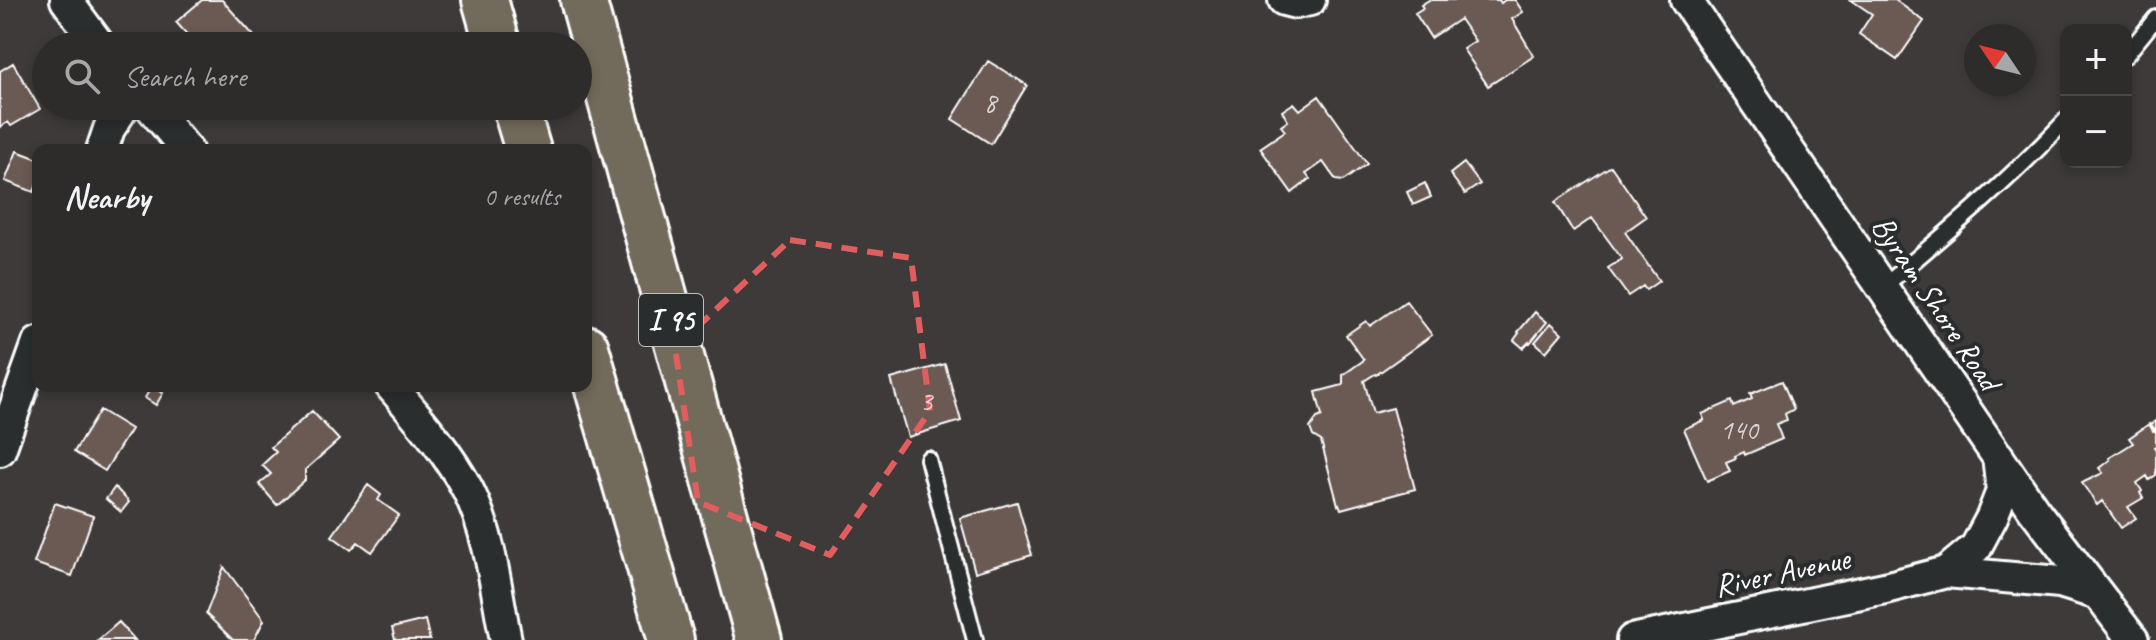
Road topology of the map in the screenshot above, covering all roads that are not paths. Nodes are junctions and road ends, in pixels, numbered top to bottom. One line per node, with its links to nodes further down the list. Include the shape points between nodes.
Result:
1 (66, 0): 8 (street)
2 (485, 0): 9 (highway)
3 (583, 0): 10 (highway, I 95)
4 (1284, 0): 5 (street)
5 (1310, 0)
6 (1686, 0): 20 (street, Byram Shore Road)
7 (2156, 18): 12 (lane)
8 (90, 32)
9 (494, 32)
10 (592, 32)
11 (592, 33): 31 (highway, I 95)
12 (2132, 48)
13 (115, 120): 17 (street)
14 (162, 120): 18 (street)
15 (519, 120): 19 (highway)
16 (2060, 126): 20 (lane, via 1995,191)
17 (104, 144)
18 (182, 144)
19 (526, 144)
20 (1882, 288): 25 (street, Byram Shore Road)
21 (32, 360): 24 (street)
22 (592, 369): 30 (highway)
23 (396, 392): 29 (street, via 468,490 483,529)
24 (0, 450)
25 (1997, 454): 27 (street, River Avenue, via 2002,491 1992,517 1976,547); 28 (street, Byram Shore Road)
26 (928, 459): 32 (lane)
27 (1946, 572): 28 (street, River Avenue, via 2060,582); 33 (street, River Avenue)
28 (2098, 594): 34 (street, Byram Shore Road)
29 (506, 640)
30 (671, 640)
31 (759, 640)
32 (975, 640)
33 (1632, 640)
34 (2133, 640)

